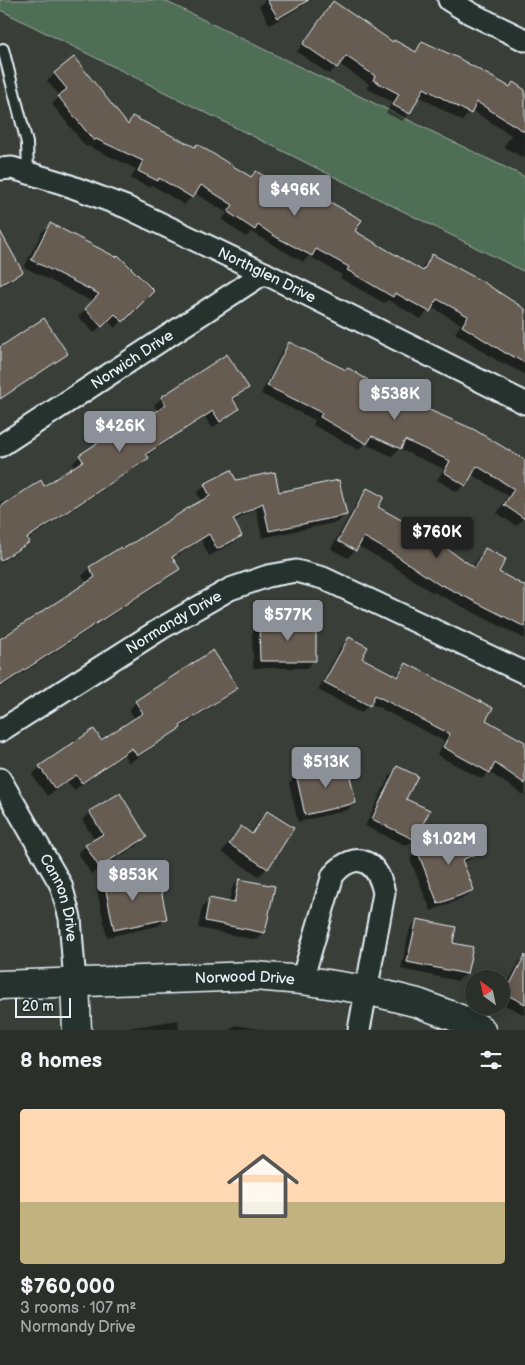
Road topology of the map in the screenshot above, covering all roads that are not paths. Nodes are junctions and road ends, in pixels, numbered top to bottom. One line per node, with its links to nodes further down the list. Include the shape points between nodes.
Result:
1 (449, 0): 2 (street)
2 (525, 40)
3 (3, 49): 5 (lane, via 27,143)
4 (0, 169): 5 (street, Northglen Drive, via 12,168)
5 (28, 173): 6 (street, Northglen Drive, via 126,207)
6 (264, 273): 7 (street, Northglen Drive); 8 (street, Norwich Drive)
7 (525, 403)
8 (0, 446)
9 (525, 673): 10 (street, Normandy Drive, via 323,578 296,571 268,576 230,589 162,628)
10 (0, 731)
11 (0, 779): 13 (street, Cannon Drive, via 61,885 70,918)
12 (302, 980): 13 (main road, Norwood Drive, via 254,976); 15 (main road, Norwood Drive); 15 (street, via 333,875 342,865 363,861 382,881 384,893)
13 (75, 982): 14 (main road, Norwood Drive); 16 (main road, Cannon Drive)
14 (0, 985)
15 (366, 990): 17 (street); 18 (main road, Norwood Drive, via 418,1002)
16 (76, 1030)
17 (359, 1030)
18 (481, 1030)

